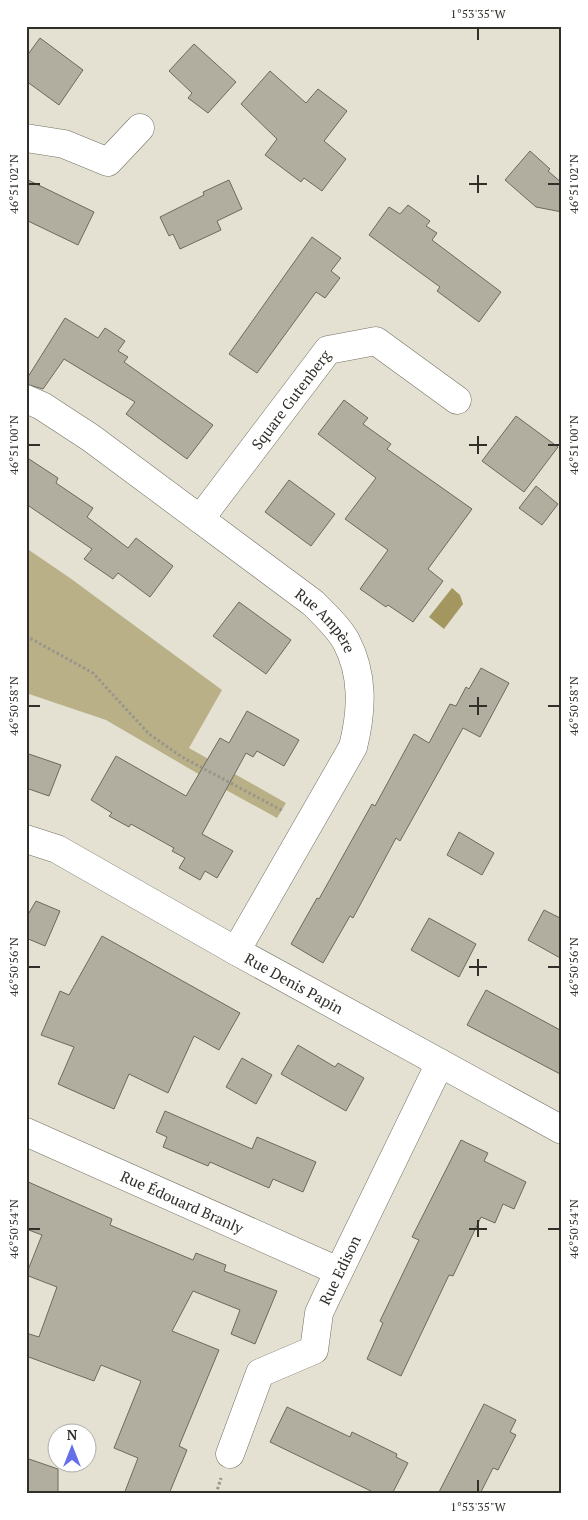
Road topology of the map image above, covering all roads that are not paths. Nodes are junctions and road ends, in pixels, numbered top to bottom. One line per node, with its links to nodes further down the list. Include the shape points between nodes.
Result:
1 (140, 128): 2 (street, via 108,162 64,144)
2 (26, 138)
3 (26, 399): 5 (street, Rue Ampère, via 91,438)
4 (457, 400): 5 (street, Square Gutenberg, via 376,341 328,350)
5 (200, 519): 7 (street, Rue Ampère, via 313,603 331,621 346,641 360,684 360,711 353,747)
6 (26, 839): 7 (street, Rue Denis Papin, via 57,849)
7 (236, 951): 8 (street, Rue Denis Papin)
8 (440, 1063): 9 (street, Rue Denis Papin); 11 (street, Rue Edison)
9 (562, 1130)
10 (26, 1132): 11 (street, Rue Édouard Branly)
11 (338, 1270): 12 (street, Rue Edison, via 319,1313 314,1350 260,1373)
12 (230, 1454)

